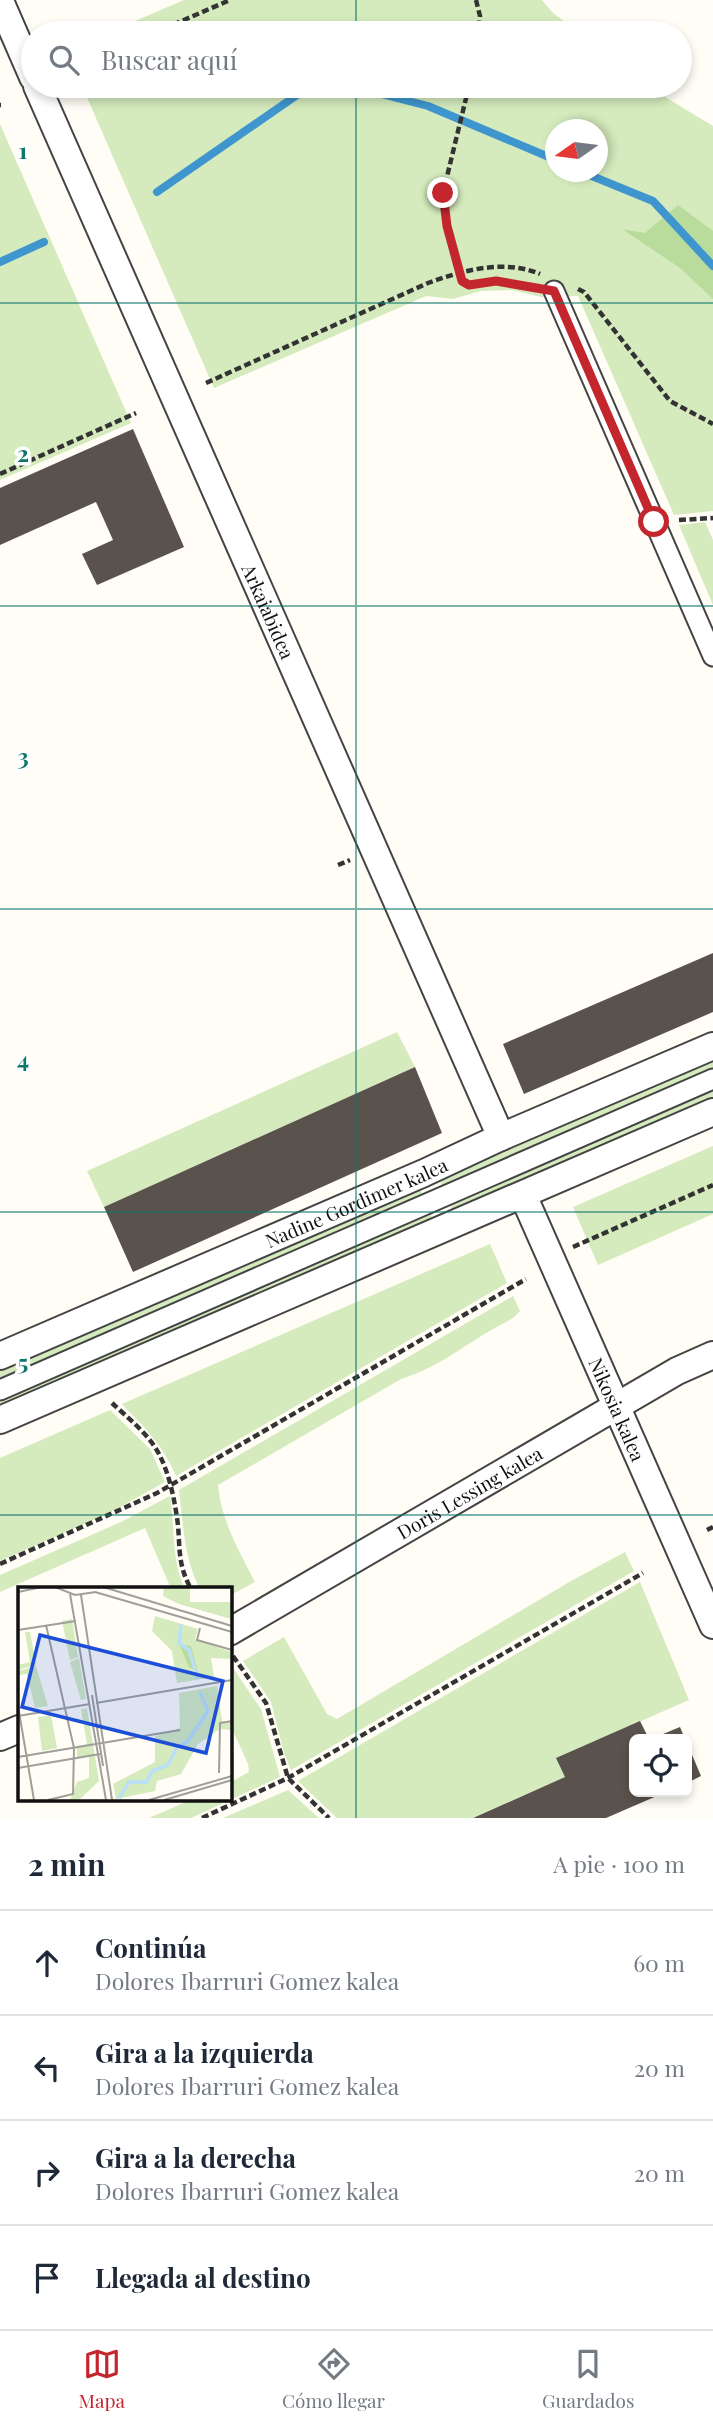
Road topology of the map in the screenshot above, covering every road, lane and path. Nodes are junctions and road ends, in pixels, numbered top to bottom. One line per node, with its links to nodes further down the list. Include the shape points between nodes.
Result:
1 (230, 0): 4 (path)
2 (476, 0): 5 (path)
3 (0, 1): 6 (street)
4 (182, 21)
5 (479, 21)
6 (21, 49)
7 (42, 98): 21 (street, Arkaiabidea)
8 (465, 98): 9 (path, via 443,193 447,226)
9 (461, 271): 10 (path, via 484,267 530,270); 10 (path, via 462,281 469,285 496,281); 11 (path)
10 (560, 286): 13 (path, via 584,292 670,401); 16 (street)
11 (206, 383)
12 (136, 413): 14 (path)
13 (713, 424)
14 (0, 474)
15 (713, 518): 16 (path)
16 (654, 522): 17 (street)
17 (713, 656)
18 (713, 1046): 21 (street, Nadine Gordimer kalea)
19 (713, 1079): 28 (street, Nadine Gordimer kalea)
20 (713, 1112): 23 (street)
21 (500, 1138): 26 (street, Nadine Gordimer kalea)
22 (713, 1185): 24 (path)
23 (523, 1195): 24 (street, Nikosia kalea); 31 (street)
24 (551, 1257): 30 (street, Nikosia kalea)
25 (526, 1279): 32 (path)
26 (0, 1356)
27 (713, 1356): 30 (street, Doris Lessing kalea)
28 (0, 1390)
29 (112, 1403): 32 (path, via 160,1454)
30 (617, 1406): 36 (street, Nikosia kalea); 37 (street, Doris Lessing kalea)
31 (0, 1420)
32 (171, 1485): 33 (path); 35 (path, via 181,1571)
33 (0, 1564)
34 (643, 1573): 41 (path)
35 (190, 1587)
36 (713, 1625)
37 (231, 1631)
38 (231, 1653): 41 (path, via 267,1703)
39 (18, 1729): 40 (street)
40 (0, 1737)
41 (288, 1778): 42 (path); 43 (path)
42 (202, 1818)
43 (329, 1818)

